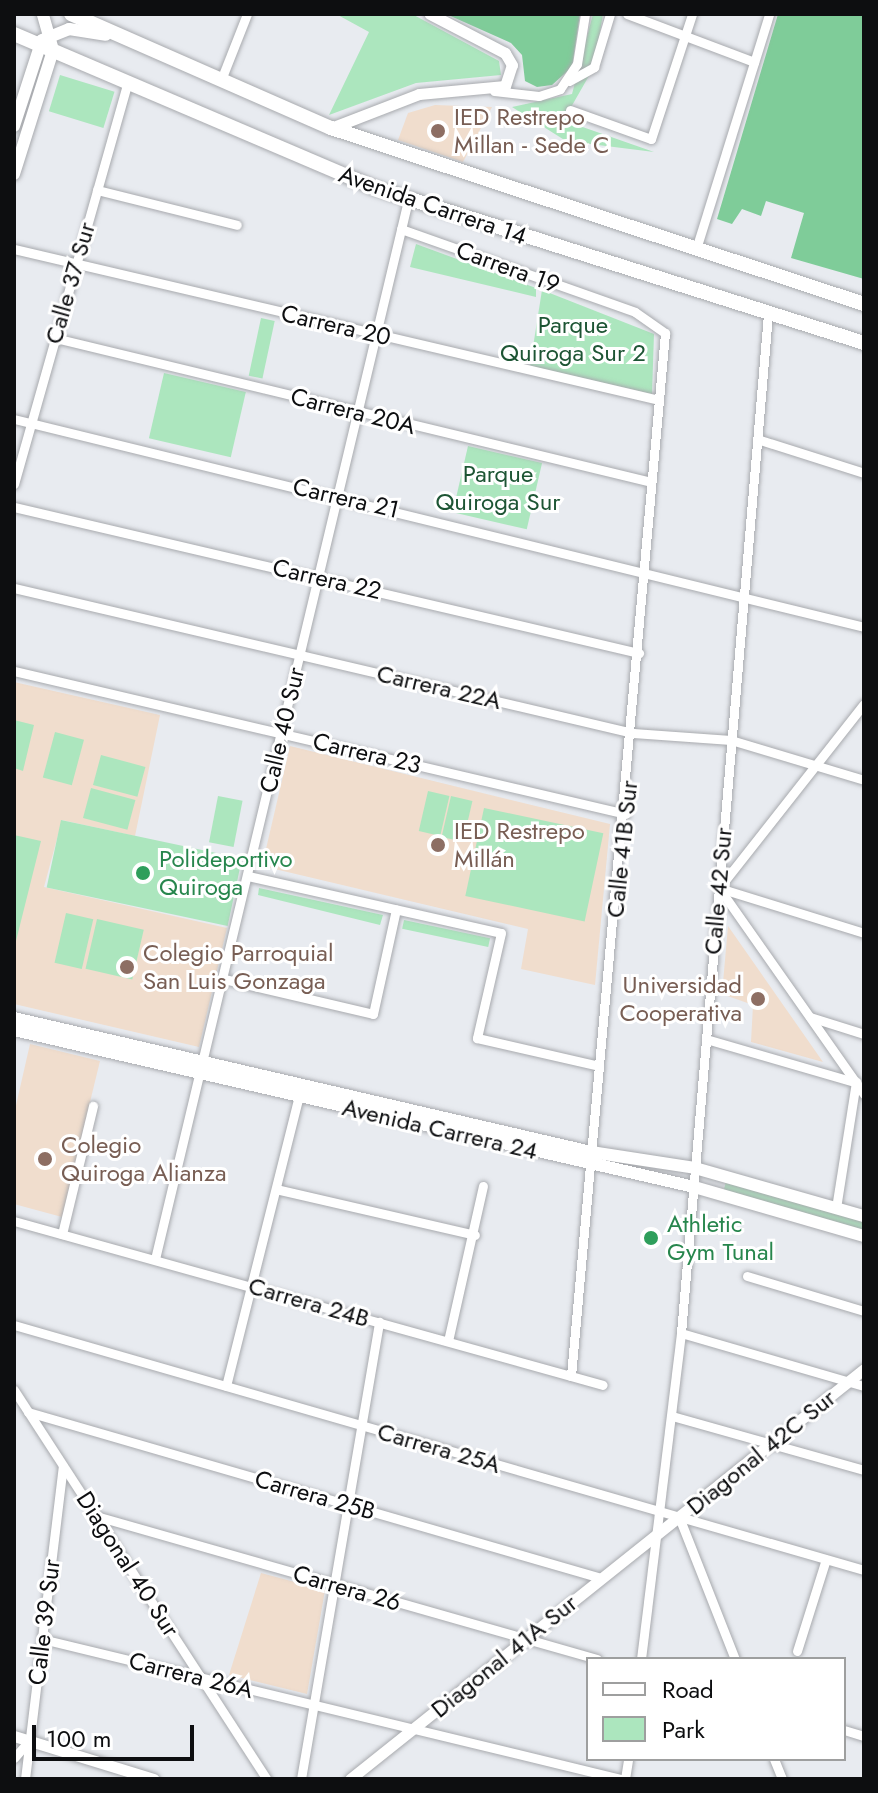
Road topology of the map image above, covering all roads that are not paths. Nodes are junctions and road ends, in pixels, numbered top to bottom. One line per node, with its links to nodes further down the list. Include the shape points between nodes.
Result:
1 (43, 14): 11 (main road)
2 (71, 14): 10 (main road, Avenida Carrera 14)
3 (247, 14): 16 (street)
4 (430, 14): 19 (street, via 510,58 509,77)
5 (585, 14): 18 (street, via 577,64)
6 (610, 14): 18 (street, via 594,67)
7 (627, 14): 13 (street)
8 (692, 14): 13 (street)
9 (769, 14): 15 (street)
10 (88, 17): 16 (main road, Avenida Carrera 14)
11 (51, 33): 14 (main road); 16 (main road, via 100,33)
12 (14, 34): 14 (main road, Avenida Carrera 14)
13 (686, 36): 15 (street); 20 (street, via 651,139)
14 (46, 47): 17 (main road, Avenida Carrera 14); 21 (main road); 23 (main road)
15 (754, 62): 29 (street)
16 (221, 80): 22 (main road, Avenida Carrera 14)
17 (128, 82): 24 (street, Calle 37 Sur); 25 (main road, Avenida Carrera 14)
18 (560, 89): 19 (street, via 539,96)
19 (494, 91): 22 (street, via 419,94)
20 (570, 110)
21 (14, 126)
22 (331, 128): 29 (main road, Avenida Carrera 14)
23 (14, 174)
24 (97, 190): 26 (street); 30 (street, Calle 37 Sur)
25 (408, 200): 27 (street, Calle 40 Sur); 32 (main road, Avenida Carrera 14)
26 (237, 225)
27 (401, 229): 33 (street, Carrera 19); 34 (street, Calle 40 Sur)
28 (14, 249): 30 (street, Carrera 20)
29 (696, 249): 31 (main road, Avenida Carrera 14)
30 (76, 263): 34 (street, Carrera 20); 35 (street, Calle 37 Sur)
31 (864, 304)
32 (768, 314): 36 (main road, Avenida Carrera 14); 41 (street, Calle 42 Sur)
33 (658, 325): 37 (street, Calle 41B Sur, via 665,338)
34 (376, 334): 37 (street, Carrera 20); 38 (street, Calle 40 Sur)
35 (55, 338): 38 (street, Carrera 20A); 40 (street, Calle 37 Sur)
36 (864, 343)
37 (659, 400): 43 (street, Calle 41B Sur)
38 (358, 412): 43 (street, Carrera 20A); 45 (street, Calle 40 Sur)
39 (14, 419): 40 (street, Carrera 21)
40 (31, 423): 44 (street, Calle 37 Sur); 45 (street, Carrera 21)
41 (757, 439): 42 (street); 50 (street, Calle 42 Sur)
42 (864, 473)
43 (651, 482): 47 (street, Calle 41B Sur)
44 (14, 484)
45 (337, 495): 47 (street, Carrera 21); 48 (street, Calle 40 Sur)
46 (14, 507): 48 (street, Carrera 22)
47 (643, 568): 50 (street, Carrera 21); 52 (street, Calle 41B Sur)
48 (318, 577): 52 (street, Carrera 22); 53 (street, Calle 40 Sur)
49 (14, 588): 53 (street, Carrera 22A)
50 (744, 592): 51 (street, Carrera 21); 58 (street, Calle 42 Sur)
51 (864, 627)
52 (639, 653): 57 (street, Calle 41B Sur)
53 (299, 654): 56 (street, Calle 40 Sur); 57 (street, Carrera 22A)
54 (14, 671): 56 (street, Carrera 23)
55 (864, 704): 59 (street)
56 (281, 733): 61 (street, Carrera 23); 62 (street, Calle 40 Sur)
57 (633, 733): 58 (street, Carrera 22A); 61 (street, Calle 41B Sur)
58 (731, 740): 59 (street, Carrera 22A); 63 (street, Calle 42 Sur)
59 (818, 765): 60 (street, Carrera 22A); 63 (street)
60 (864, 780)
61 (626, 814): 72 (street, Calle 41B Sur)
62 (248, 876): 64 (street); 66 (street, Calle 40 Sur)
63 (719, 888): 65 (street); 67 (street); 71 (street, Calle 42 Sur)
64 (396, 909): 66 (street, via 373,1014); 72 (street, via 501,933 477,1038)
65 (864, 933)
66 (224, 979): 73 (street, Calle 40 Sur)
67 (809, 1016): 70 (street); 74 (street)
68 (14, 1018): 73 (main road, Avenida Carrera 24)
69 (14, 1030): 73 (main road, Avenida Carrera 24)
70 (864, 1034)
71 (706, 1039): 74 (street); 79 (street, Calle 42 Sur)
72 (599, 1066): 78 (street, Calle 41B Sur)
73 (202, 1068): 76 (main road, Avenida Carrera 24); 78 (main road, Avenida Carrera 24); 89 (street, Calle 40 Sur)
74 (860, 1083): 75 (street); 83 (street)
75 (864, 1094)
76 (299, 1096): 78 (main road, Avenida Carrera 24); 82 (street)
77 (93, 1106): 86 (street)
78 (591, 1158): 79 (main road, Avenida Carrera 24); 81 (main road, Avenida Carrera 24); 98 (street, Calle 41B Sur)
79 (695, 1168): 81 (street, Calle 42 Sur); 83 (main road, Avenida Carrera 24)
80 (483, 1186): 87 (street)
81 (694, 1187): 88 (main road, Avenida Carrera 24); 95 (street, Calle 42 Sur)
82 (280, 1190): 87 (street); 91 (street)
83 (836, 1208): 84 (main road, Avenida Carrera 24)
84 (864, 1216)
85 (14, 1221): 86 (street, Carrera 24B)
86 (62, 1234): 89 (street, Carrera 24B)
87 (475, 1235): 96 (street)
88 (864, 1236)
89 (155, 1259): 91 (street, Carrera 24B)
90 (747, 1276): 92 (street)
91 (255, 1286): 93 (street, Carrera 24B); 101 (street)
92 (864, 1311)
93 (379, 1322): 96 (street, Carrera 24B); 106 (street)
94 (14, 1325): 101 (street, Carrera 25A)
95 (681, 1333): 99 (street); 105 (street, Calle 42 Sur)
96 (448, 1341): 98 (street, Carrera 24B)
97 (864, 1369): 99 (street, Diagonal 42C Sur)
98 (571, 1376): 100 (street, Carrera 24B)
99 (849, 1381): 102 (street); 107 (street, Diagonal 42C Sur)
100 (603, 1385)
101 (226, 1386): 106 (street, Carrera 25A)
102 (864, 1386)
103 (14, 1390): 104 (street, Diagonal 40 Sur)
104 (28, 1412): 108 (street, Diagonal 40 Sur); 110 (street, Carrera 25B)
105 (672, 1416): 107 (street); 111 (street, Calle 42 Sur)
106 (361, 1425): 110 (street); 111 (street, Carrera 25A)
107 (771, 1444): 109 (street); 113 (street, Diagonal 42C Sur)
108 (63, 1466): 112 (street, Diagonal 40 Sur); 119 (street, Calle 39 Sur)
109 (864, 1470)
110 (348, 1505): 117 (street, Carrera 25B); 118 (street)
111 (661, 1512): 113 (street, Carrera 25A); 114 (street, Calle 42 Sur)
112 (96, 1516): 118 (street, Carrera 26); 125 (street, Diagonal 40 Sur)
113 (679, 1517): 114 (street, Diagonal 42C Sur); 115 (street, Carrera 25A); 124 (street)
114 (658, 1534): 117 (street, Diagonal 41A Sur); 123 (street, Calle 42 Sur)
115 (826, 1559): 116 (street, Carrera 25A); 121 (street)
116 (864, 1570)
117 (601, 1578): 120 (street, Diagonal 41A Sur)
118 (334, 1584): 120 (street, Carrera 26); 126 (street)
119 (42, 1639): 125 (street, Carrera 26A); 129 (street, Calle 39 Sur)
120 (525, 1639): 122 (street, Carrera 26); 127 (street, Diagonal 41A Sur)
121 (797, 1651)
122 (590, 1657)
123 (641, 1657)
124 (734, 1657)
125 (201, 1677): 126 (street, Carrera 26A); 133 (street, Diagonal 40 Sur)
126 (313, 1704): 127 (street, Carrera 26A); 134 (street)
127 (413, 1729): 135 (street, Diagonal 41A Sur); 136 (street, Carrera 26A)
128 (14, 1736): 129 (street)
129 (29, 1741): 130 (street); 131 (street, Calle 39 Sur); 132 (street)
130 (14, 1758)
131 (25, 1779)
132 (154, 1779)
133 (267, 1779)
134 (301, 1779)
135 (350, 1779)
136 (623, 1779)

